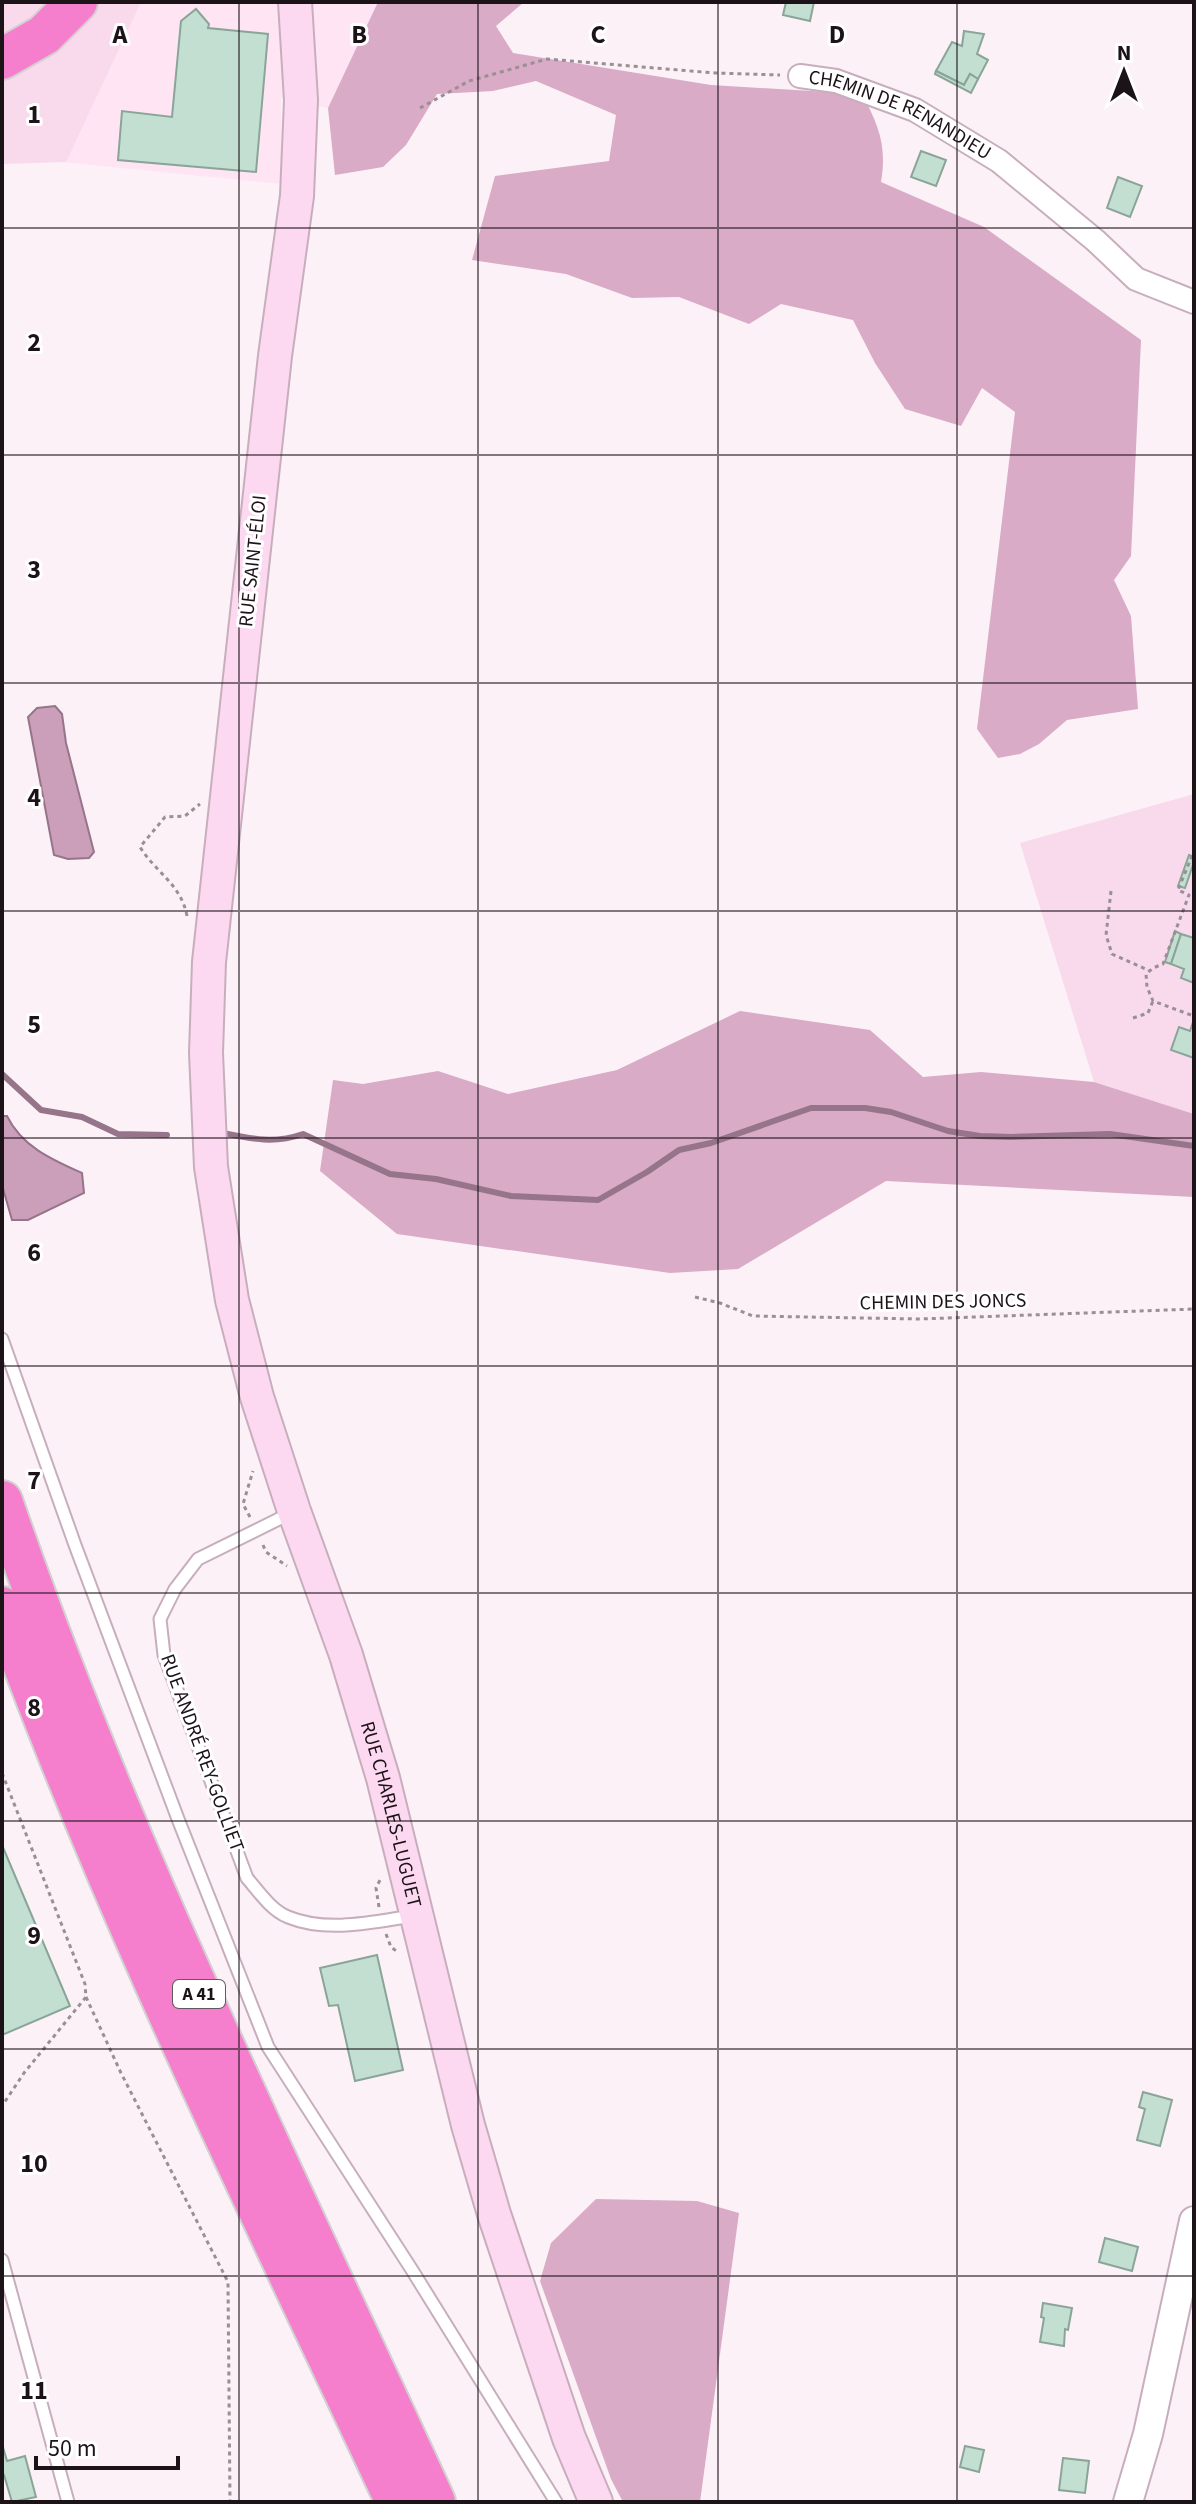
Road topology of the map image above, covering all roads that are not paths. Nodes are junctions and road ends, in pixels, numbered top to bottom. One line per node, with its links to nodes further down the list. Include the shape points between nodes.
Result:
1 (58, 2): 4 (highway)
2 (77, 2): 5 (highway, via 44,35)
3 (295, 2): 8 (main road, RUE SAINT-ÉLOI, via 301,100 297,196 209,962)
4 (2, 44)
5 (2, 59)
6 (800, 76): 7 (street, CHEMIN DE RENANDIEU, via 836,81 915,110 999,161 1136,279)
7 (1194, 302)
8 (208, 1120): 11 (main road, RUE CHARLES-LUGUET, via 232,1300)
9 (2, 1339): 19 (lane, via 85,1574 268,2047)
10 (2, 1501): 18 (highway, A 41, via 55,1650 159,1906)
11 (294, 1511): 13 (main road, RUE CHARLES-LUGUET, via 346,1655); 13 (lane, RUE ANDRÉ REY-GOLLIET, via 198,1559 160,1619 164,1655 247,1878 266,1901 287,1916 332,1926)
12 (2, 1607): 17 (highway, A 41, via 126,1919)
13 (417, 1915): 20 (main road, RUE CHARLES-LUGUET, via 494,2214 569,2438)
14 (1194, 2221): 21 (street)
15 (2, 2260): 16 (lane)
16 (68, 2502)
17 (396, 2502)
18 (435, 2502)
19 (556, 2502)
20 (596, 2502)
21 (1128, 2502)

